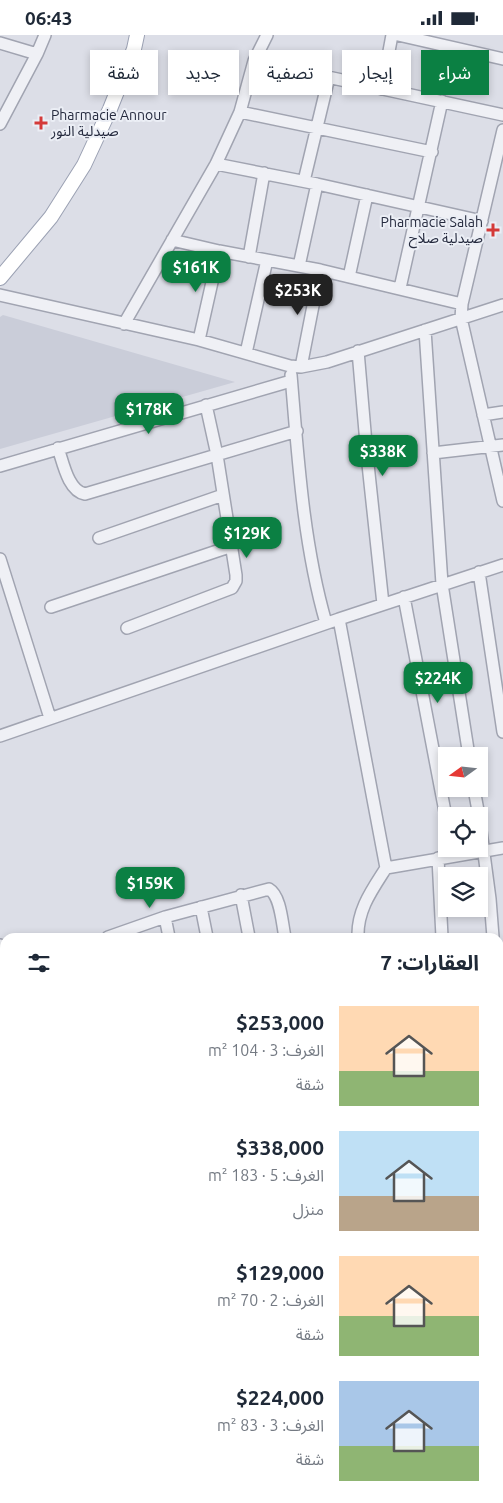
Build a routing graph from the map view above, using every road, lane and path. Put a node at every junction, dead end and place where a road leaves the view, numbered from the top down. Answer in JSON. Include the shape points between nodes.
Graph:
{"nodes":[{"id":1,"x":45,"y":35,"type":"edge"},
{"id":2,"x":137,"y":35,"type":"edge"},
{"id":3,"x":267,"y":35,"type":"edge"},
{"id":4,"x":392,"y":35,"type":"edge"},
{"id":5,"x":398,"y":35,"type":"edge"},
{"id":6,"x":0,"y":43,"type":"edge"},
{"id":7,"x":260,"y":50,"type":"edge"},
{"id":8,"x":389,"y":50,"type":"edge"},
{"id":9,"x":37,"y":54,"type":"junction"},
{"id":10,"x":503,"y":59,"type":"edge"},
{"id":11,"x":249,"y":79,"type":"edge"},
{"id":12,"x":325,"y":95,"type":"edge"},
{"id":13,"x":411,"y":95,"type":"edge"},
{"id":14,"x":442,"y":101,"type":"junction"},
{"id":15,"x":240,"y":112,"type":"junction"},
{"id":16,"x":503,"y":115,"type":"edge"},
{"id":17,"x":0,"y":124,"type":"edge"},
{"id":18,"x":317,"y":129,"type":"junction"},
{"id":19,"x":503,"y":129,"type":"edge"},
{"id":20,"x":501,"y":148,"type":"edge"},
{"id":21,"x":432,"y":152,"type":"junction"},
{"id":22,"x":216,"y":164,"type":"junction"},
{"id":23,"x":264,"y":173,"type":"junction"},
{"id":24,"x":304,"y":181,"type":"junction"},
{"id":25,"x":317,"y":184,"type":"junction"},
{"id":26,"x":367,"y":195,"type":"junction"},
{"id":27,"x":420,"y":207,"type":"junction"},
{"id":28,"x":482,"y":221,"type":"junction"},
{"id":29,"x":172,"y":240,"type":"junction"},
{"id":30,"x":219,"y":251,"type":"junction"},
{"id":31,"x":249,"y":257,"type":"junction"},
{"id":32,"x":267,"y":259,"type":"junction"},
{"id":33,"x":299,"y":267,"type":"junction"},
{"id":34,"x":320,"y":270,"type":"junction"},
{"id":35,"x":0,"y":277,"type":"edge"},
{"id":36,"x":349,"y":277,"type":"junction"},
{"id":37,"x":400,"y":288,"type":"junction"},
{"id":38,"x":0,"y":295,"type":"edge"},
{"id":39,"x":462,"y":304,"type":"junction"},
{"id":40,"x":503,"y":305,"type":"edge"},
{"id":41,"x":462,"y":318,"type":"junction"},
{"id":42,"x":124,"y":324,"type":"junction"},
{"id":43,"x":424,"y":330,"type":"junction"},
{"id":44,"x":200,"y":340,"type":"junction"},
{"id":45,"x":358,"y":351,"type":"junction"},
{"id":46,"x":246,"y":353,"type":"junction"},
{"id":47,"x":295,"y":366,"type":"junction"},
{"id":48,"x":291,"y":381,"type":"junction"},
{"id":49,"x":206,"y":405,"type":"junction"},
{"id":50,"x":503,"y":412,"type":"edge"},
{"id":51,"x":484,"y":415,"type":"junction"},
{"id":52,"x":297,"y":431,"type":"junction"},
{"id":53,"x":503,"y":445,"type":"edge"},
{"id":54,"x":490,"y":446,"type":"junction"},
{"id":55,"x":58,"y":448,"type":"junction"},
{"id":56,"x":433,"y":453,"type":"junction"},
{"id":57,"x":217,"y":455,"type":"junction"},
{"id":58,"x":0,"y":466,"type":"edge"},
{"id":59,"x":223,"y":495,"type":"junction"},
{"id":60,"x":503,"y":501,"type":"edge"},
{"id":61,"x":98,"y":538,"type":"dead end"},
{"id":62,"x":232,"y":546,"type":"junction"},
{"id":63,"x":0,"y":559,"type":"edge"},
{"id":64,"x":503,"y":565,"type":"edge"},
{"id":65,"x":479,"y":572,"type":"junction"},
{"id":66,"x":442,"y":584,"type":"junction"},
{"id":67,"x":404,"y":597,"type":"junction"},
{"id":68,"x":383,"y":604,"type":"junction"},
{"id":69,"x":51,"y":607,"type":"dead end"},
{"id":70,"x":338,"y":619,"type":"junction"},
{"id":71,"x":326,"y":623,"type":"junction"},
{"id":72,"x":127,"y":628,"type":"dead end"},
{"id":73,"x":50,"y":718,"type":"junction"},
{"id":74,"x":503,"y":733,"type":"edge"},
{"id":75,"x":0,"y":736,"type":"edge"},
{"id":76,"x":468,"y":747,"type":"edge"},
{"id":77,"x":444,"y":807,"type":"edge"},
{"id":78,"x":503,"y":848,"type":"edge"},
{"id":79,"x":488,"y":850,"type":"edge"},
{"id":80,"x":485,"y":857,"type":"edge"},
{"id":81,"x":438,"y":858,"type":"joint"},
{"id":82,"x":386,"y":868,"type":"junction"},
{"id":83,"x":241,"y":895,"type":"junction"},
{"id":84,"x":200,"y":907,"type":"junction"},
{"id":85,"x":165,"y":917,"type":"junction"},
{"id":86,"x":132,"y":933,"type":"edge"},
{"id":87,"x":168,"y":933,"type":"edge"},
{"id":88,"x":206,"y":933,"type":"edge"},
{"id":89,"x":248,"y":933,"type":"edge"},
{"id":90,"x":284,"y":933,"type":"edge"},
{"id":91,"x":358,"y":933,"type":"edge"},
{"id":92,"x":442,"y":933,"type":"edge"},
{"id":93,"x":493,"y":933,"type":"edge"}],
"edges":[{"from":1,"to":9,"type":"street"},
{"from":2,"to":35,"type":"main road","via":[[110,109],[84,165],[52,217]]},
{"from":3,"to":7,"type":"street"},
{"from":4,"to":8,"type":"street"},
{"from":5,"to":10,"type":"street"},
{"from":6,"to":9,"type":"street"},
{"from":9,"to":17,"type":"street"},
{"from":11,"to":15,"type":"street"},
{"from":12,"to":18,"type":"street"},
{"from":13,"to":14,"type":"street"},
{"from":14,"to":16,"type":"street"},
{"from":14,"to":21,"type":"street"},
{"from":15,"to":18,"type":"street"},
{"from":15,"to":22,"type":"street"},
{"from":18,"to":21,"type":"street"},
{"from":18,"to":24,"type":"street"},
{"from":19,"to":20,"type":"street"},
{"from":20,"to":28,"type":"street"},
{"from":21,"to":27,"type":"street"},
{"from":22,"to":23,"type":"street"},
{"from":22,"to":29,"type":"street"},
{"from":23,"to":24,"type":"street"},
{"from":23,"to":31,"type":"street"},
{"from":24,"to":25,"type":"street"},
{"from":25,"to":26,"type":"street"},
{"from":25,"to":33,"type":"street"},
{"from":26,"to":27,"type":"street"},
{"from":26,"to":36,"type":"street"},
{"from":27,"to":28,"type":"street"},
{"from":27,"to":37,"type":"street"},
{"from":28,"to":39,"type":"street"},
{"from":29,"to":30,"type":"street"},
{"from":29,"to":42,"type":"street"},
{"from":30,"to":31,"type":"street"},
{"from":30,"to":44,"type":"street"},
{"from":31,"to":32,"type":"street"},
{"from":32,"to":33,"type":"street"},
{"from":32,"to":46,"type":"street"},
{"from":33,"to":34,"type":"street"},
{"from":34,"to":36,"type":"street"},
{"from":34,"to":47,"type":"street"},
{"from":36,"to":37,"type":"street"},
{"from":37,"to":39,"type":"street"},
{"from":38,"to":42,"type":"street"},
{"from":39,"to":41,"type":"street"},
{"from":40,"to":41,"type":"street"},
{"from":41,"to":43,"type":"street"},
{"from":41,"to":51,"type":"street"},
{"from":42,"to":44,"type":"street"},
{"from":43,"to":45,"type":"street"},
{"from":43,"to":56,"type":"street"},
{"from":44,"to":46,"type":"street"},
{"from":45,"to":47,"type":"street","via":[[327,362]]},
{"from":45,"to":68,"type":"street"},
{"from":46,"to":47,"type":"street"},
{"from":47,"to":48,"type":"street"},
{"from":48,"to":49,"type":"street"},
{"from":48,"to":52,"type":"street"},
{"from":49,"to":55,"type":"street"},
{"from":49,"to":57,"type":"street"},
{"from":50,"to":51,"type":"street"},
{"from":51,"to":54,"type":"street"},
{"from":52,"to":57,"type":"street"},
{"from":52,"to":71,"type":"street","via":[[305,517]]},
{"from":53,"to":54,"type":"street"},
{"from":54,"to":56,"type":"street"},
{"from":54,"to":60,"type":"street"},
{"from":55,"to":57,"type":"street","via":[[72,484],[85,494]]},
{"from":55,"to":58,"type":"street"},
{"from":56,"to":66,"type":"street"},
{"from":57,"to":59,"type":"street"},
{"from":59,"to":61,"type":"street"},
{"from":59,"to":62,"type":"street"},
{"from":62,"to":69,"type":"street"},
{"from":62,"to":72,"type":"street","via":[[236,581],[232,588]]},
{"from":63,"to":73,"type":"street"},
{"from":64,"to":65,"type":"street"},
{"from":65,"to":66,"type":"street"},
{"from":65,"to":74,"type":"street"},
{"from":66,"to":67,"type":"street"},
{"from":66,"to":76,"type":"street"},
{"from":67,"to":68,"type":"street"},
{"from":67,"to":77,"type":"street"},
{"from":68,"to":70,"type":"street"},
{"from":70,"to":71,"type":"street"},
{"from":70,"to":82,"type":"street"},
{"from":71,"to":73,"type":"street"},
{"from":73,"to":75,"type":"street"},
{"from":78,"to":79,"type":"street"},
{"from":80,"to":93,"type":"street"},
{"from":81,"to":82,"type":"street"},
{"from":81,"to":92,"type":"street"},
{"from":82,"to":91,"type":"street","via":[[365,901]]},
{"from":83,"to":84,"type":"street"},
{"from":83,"to":89,"type":"street"},
{"from":83,"to":90,"type":"street","via":[[269,889],[274,891]]},
{"from":84,"to":85,"type":"street"},
{"from":84,"to":88,"type":"street"},
{"from":85,"to":86,"type":"street"},
{"from":85,"to":87,"type":"street"}]}
